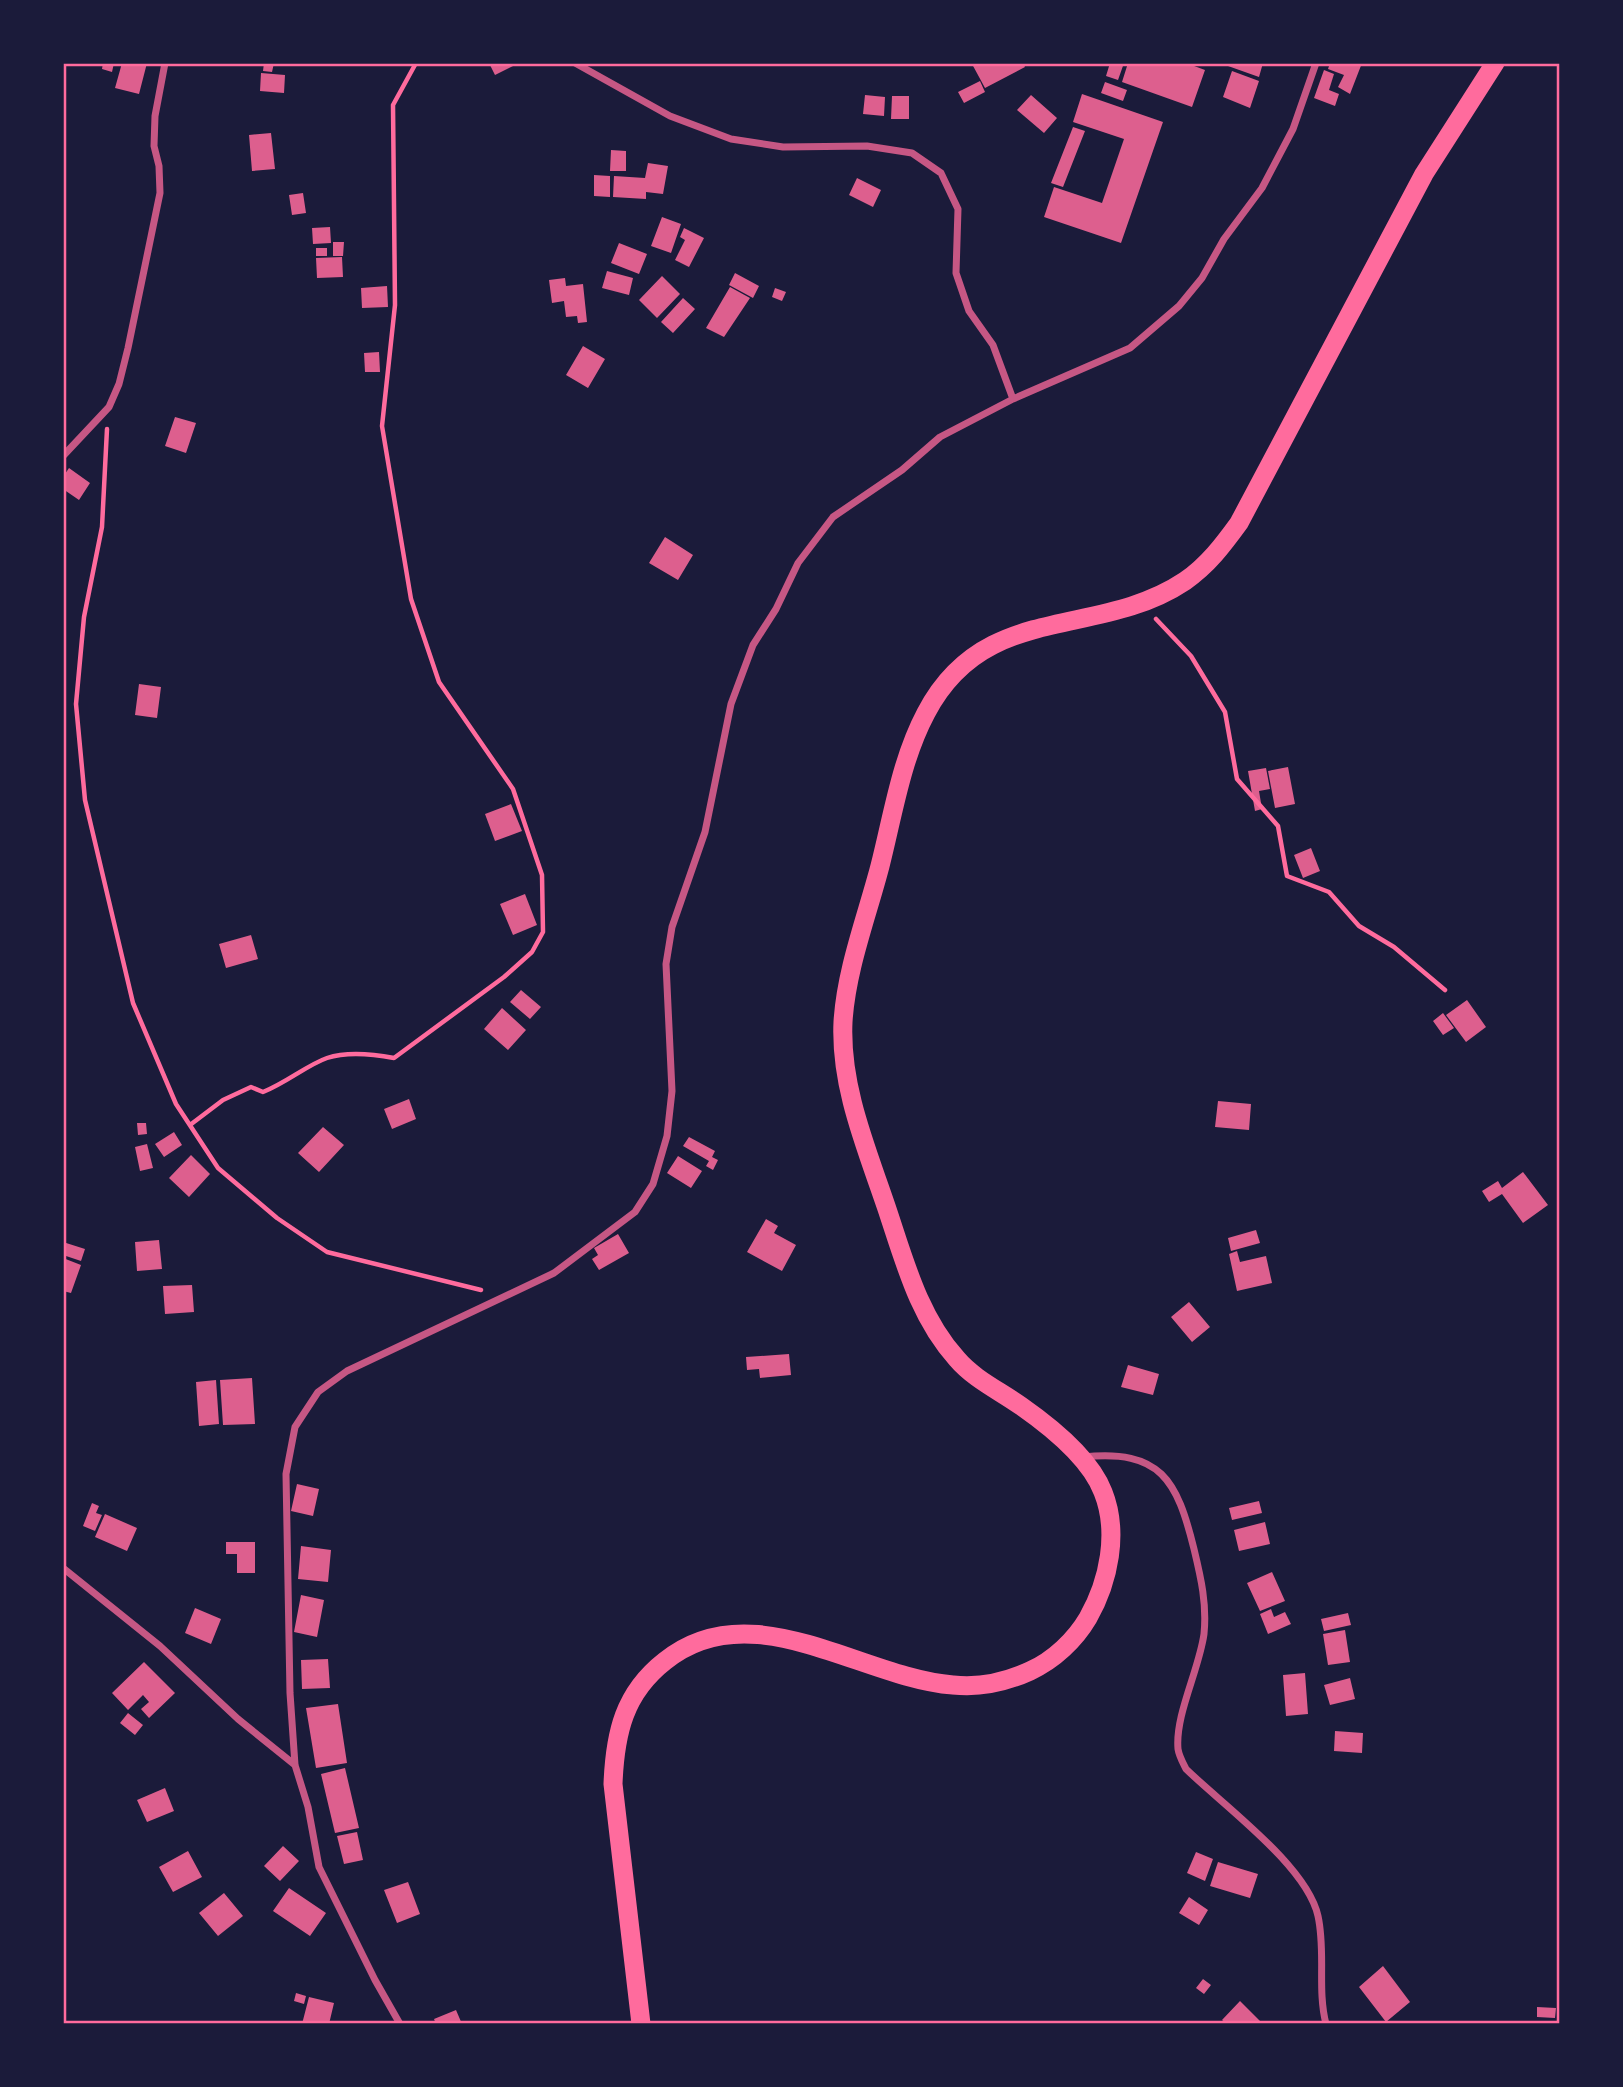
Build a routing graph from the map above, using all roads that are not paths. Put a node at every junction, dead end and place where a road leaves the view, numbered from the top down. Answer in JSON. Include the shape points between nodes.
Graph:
{"nodes":[{"id":1,"x":165,"y":63,"type":"edge"},
{"id":2,"x":575,"y":63,"type":"edge"},
{"id":3,"x":1316,"y":63,"type":"edge"},
{"id":4,"x":1495,"y":63,"type":"edge"},
{"id":5,"x":1013,"y":399,"type":"junction"},
{"id":6,"x":63,"y":456,"type":"edge"},
{"id":7,"x":1079,"y":1457,"type":"junction"},
{"id":8,"x":63,"y":1567,"type":"edge"},
{"id":9,"x":295,"y":1765,"type":"junction"},
{"id":10,"x":400,"y":2024,"type":"edge"},
{"id":11,"x":642,"y":2024,"type":"edge"},
{"id":12,"x":1326,"y":2024,"type":"edge"}],
"edges":[{"from":1,"to":6,"type":"street","via":[[155,116],[160,193],[119,384],[108,407]]},
{"from":2,"to":5,"type":"street","via":[[670,116],[731,139],[783,147],[867,146],[901,151],[912,153],[941,173],[958,209],[957,273],[969,311],[993,345]]},
{"from":3,"to":5,"type":"street","via":[[1293,130],[1262,188],[1178,306],[1129,348]]},
{"from":4,"to":7,"type":"highway","via":[[1424,174],[1239,523],[1216,556],[1182,583],[1099,613],[1032,628],[990,645],[965,663],[939,690],[923,717],[892,809],[843,1022],[853,1112],[918,1298],[935,1331],[959,1362],[1022,1407]]},
{"from":5,"to":9,"type":"street","via":[[940,437],[902,470],[833,517],[797,563],[776,610],[753,645],[731,704],[705,832],[673,928],[666,964],[671,1091],[667,1136],[653,1184],[635,1212],[554,1273],[347,1371],[318,1392],[295,1427],[285,1489]]},
{"from":7,"to":11,"type":"highway","via":[[1103,1491],[1110,1520],[1108,1569],[1089,1617],[1061,1651],[1039,1667],[1003,1682],[955,1686],[813,1646],[738,1633],[680,1650],[634,1691],[615,1747],[613,1784]]},
{"from":7,"to":12,"type":"street","via":[[1115,1454],[1136,1460],[1158,1470],[1183,1504],[1206,1606],[1199,1663],[1180,1724],[1178,1750],[1186,1769],[1304,1883],[1318,1917],[1321,2006]]},
{"from":8,"to":9,"type":"street"},
{"from":9,"to":10,"type":"street","via":[[324,1880]]}]}
